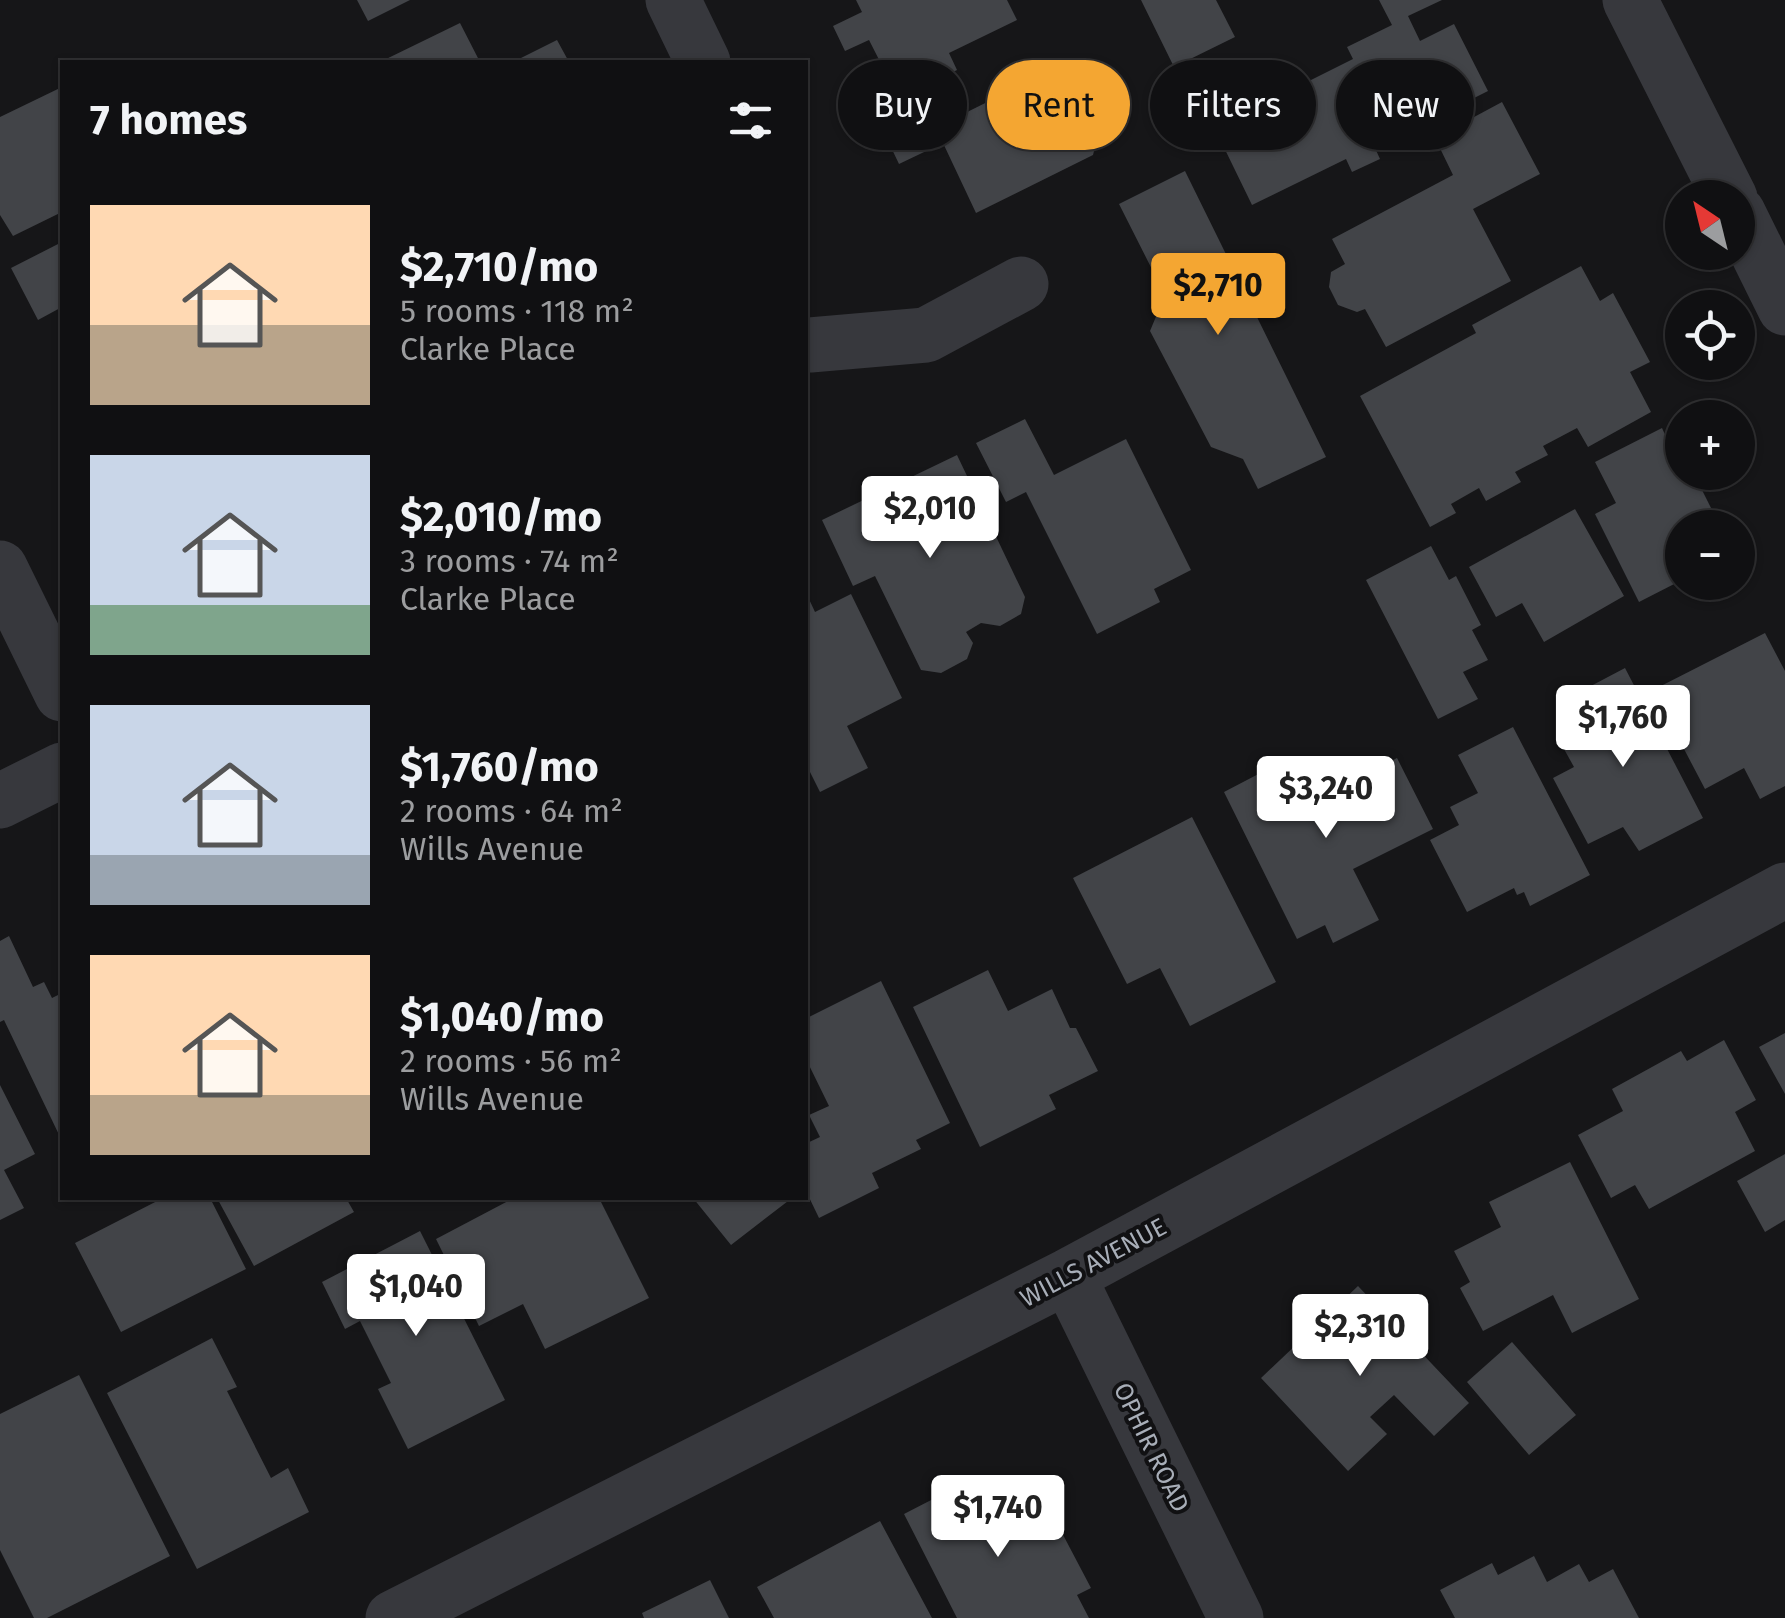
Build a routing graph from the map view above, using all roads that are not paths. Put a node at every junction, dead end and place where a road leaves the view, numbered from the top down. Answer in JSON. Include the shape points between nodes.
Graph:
{"nodes":[{"id":1,"x":673,"y":0,"type":"edge"},
{"id":2,"x":1630,"y":0,"type":"edge"},
{"id":3,"x":702,"y":60,"type":"edge"},
{"id":4,"x":1721,"y":180,"type":"edge"},
{"id":5,"x":1755,"y":239,"type":"edge"},
{"id":6,"x":1778,"y":276,"type":"edge"},
{"id":7,"x":1021,"y":284,"type":"dead end"},
{"id":8,"x":808,"y":334,"type":"edge"},
{"id":9,"x":0,"y":568,"type":"edge"},
{"id":10,"x":60,"y":690,"type":"edge"},
{"id":11,"x":60,"y":771,"type":"edge"},
{"id":12,"x":0,"y":802,"type":"edge"},
{"id":13,"x":1785,"y":890,"type":"edge"},
{"id":14,"x":1068,"y":1276,"type":"junction"},
{"id":15,"x":392,"y":1618,"type":"edge"},
{"id":16,"x":1236,"y":1618,"type":"edge"}],
"edges":[{"from":1,"to":3,"type":"street"},
{"from":2,"to":4,"type":"street"},
{"from":5,"to":6,"type":"street"},
{"from":7,"to":8,"type":"street","via":[[926,335]]},
{"from":9,"to":10,"type":"street"},
{"from":11,"to":12,"type":"street"},
{"from":13,"to":14,"type":"street","name":"WILLS AVENUE"},
{"from":14,"to":15,"type":"street","name":"WILLS AVENUE"},
{"from":14,"to":16,"type":"street","name":"OPHIR ROAD"}]}
